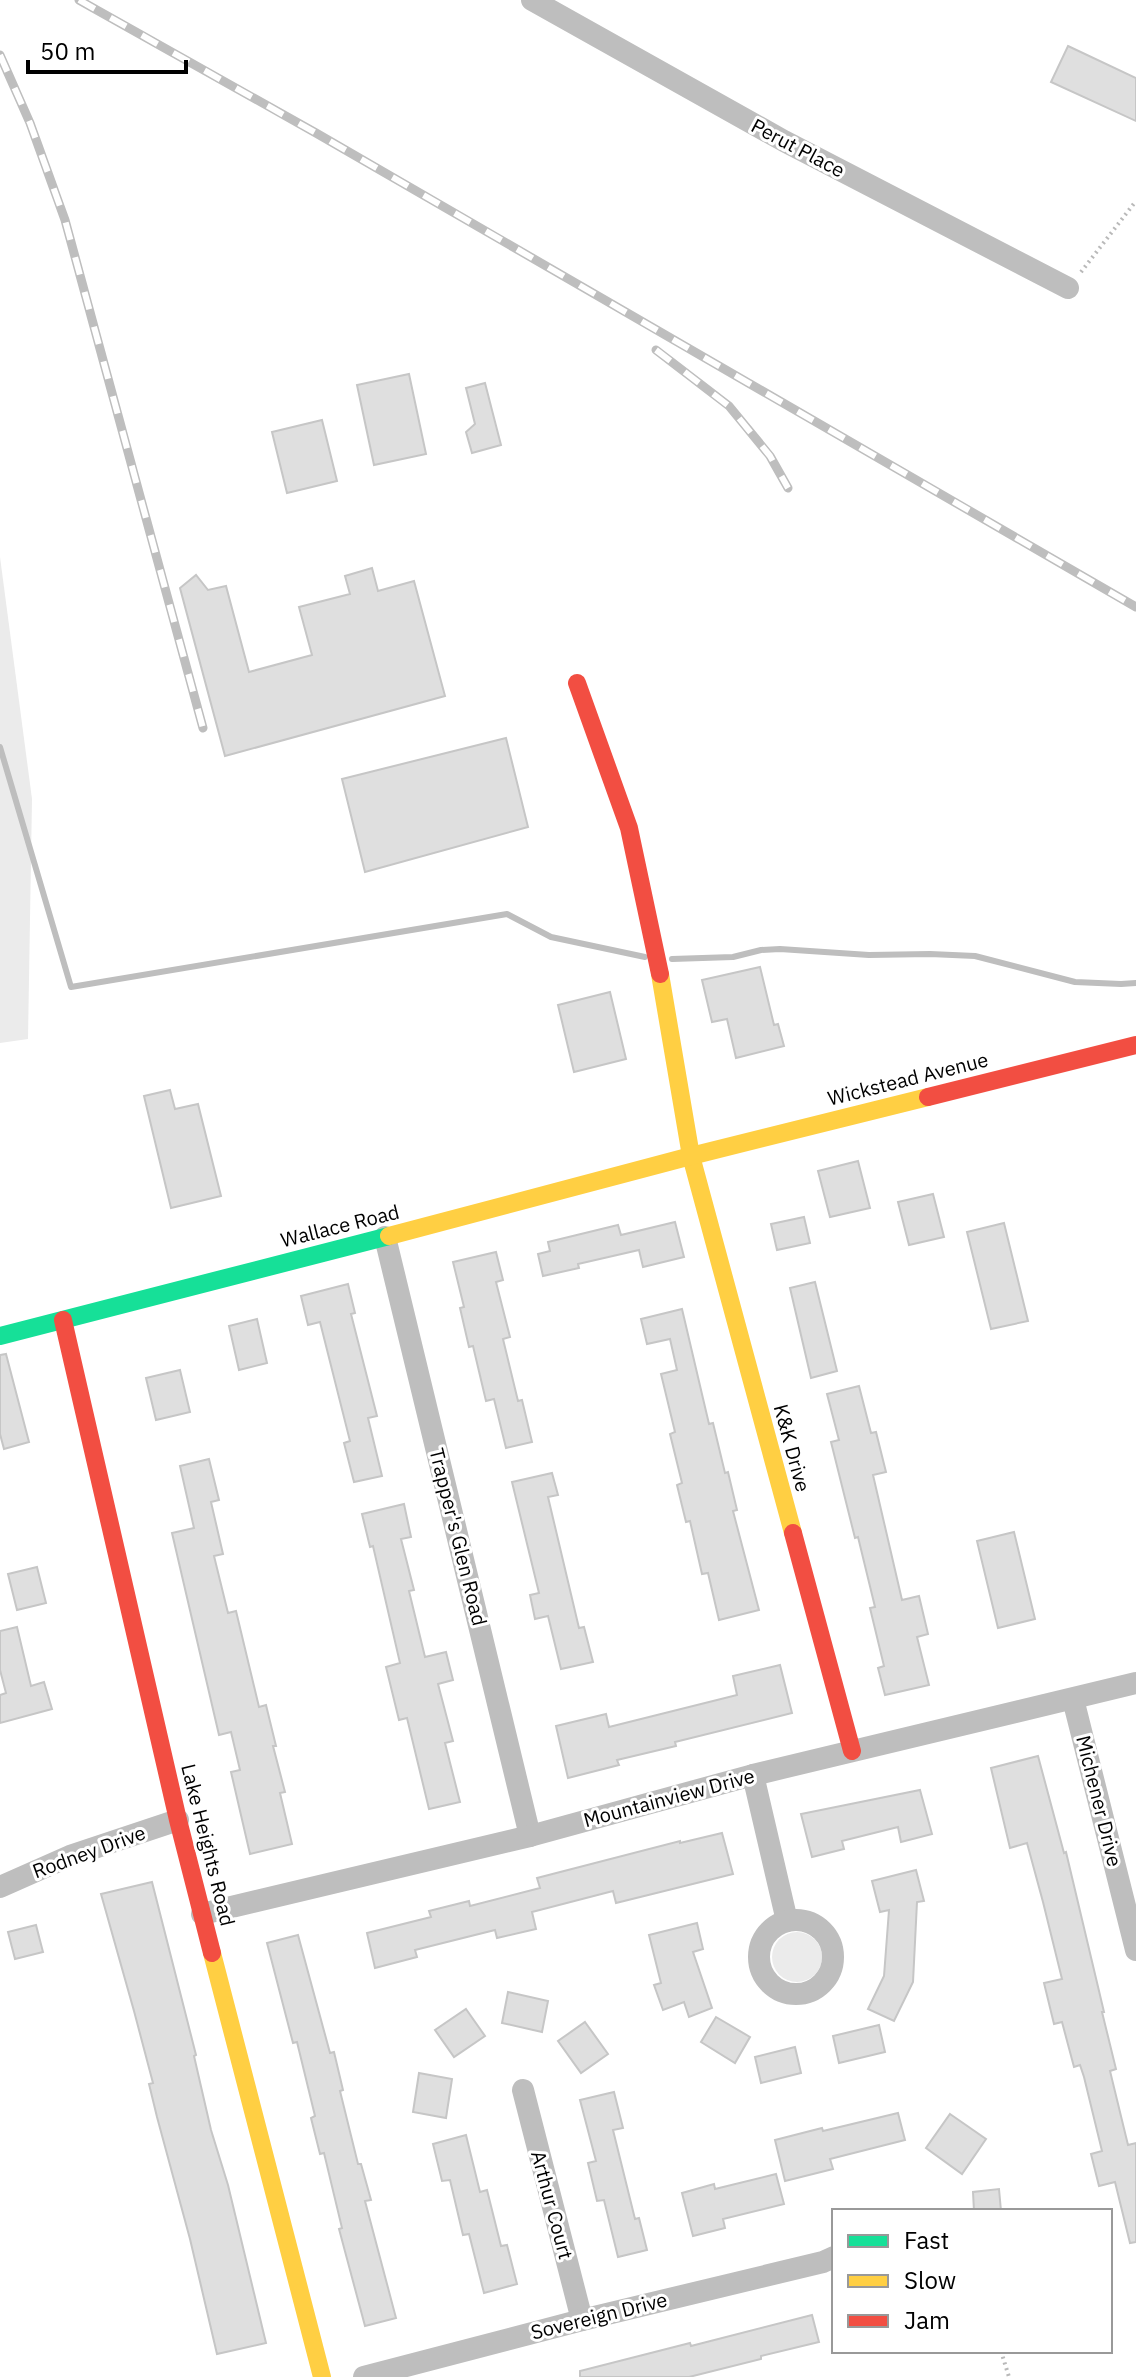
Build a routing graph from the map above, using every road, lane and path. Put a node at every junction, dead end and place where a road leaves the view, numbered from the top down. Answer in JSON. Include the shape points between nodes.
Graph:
{"nodes":[{"id":1,"x":532,"y":0,"type":"edge"},
{"id":2,"x":1136,"y":201,"type":"edge"},
{"id":3,"x":1068,"y":288,"type":"joint"},
{"id":4,"x":577,"y":683,"type":"dead end"},
{"id":5,"x":1136,"y":1045,"type":"edge"},
{"id":6,"x":691,"y":1156,"type":"junction"},
{"id":7,"x":385,"y":1237,"type":"junction"},
{"id":8,"x":63,"y":1320,"type":"junction"},
{"id":9,"x":0,"y":1336,"type":"edge"},
{"id":10,"x":1136,"y":1683,"type":"edge"},
{"id":11,"x":1073,"y":1699,"type":"junction"},
{"id":12,"x":852,"y":1751,"type":"junction"},
{"id":13,"x":753,"y":1775,"type":"junction"},
{"id":14,"x":178,"y":1820,"type":"junction"},
{"id":15,"x":530,"y":1836,"type":"junction"},
{"id":16,"x":0,"y":1887,"type":"edge"},
{"id":17,"x":202,"y":1914,"type":"junction"},
{"id":18,"x":787,"y":1921,"type":"dead end"},
{"id":19,"x":1136,"y":1950,"type":"edge"},
{"id":20,"x":523,"y":2090,"type":"dead end"},
{"id":21,"x":832,"y":2258,"type":"edge"},
{"id":22,"x":582,"y":2320,"type":"junction"},
{"id":23,"x":1002,"y":2353,"type":"edge"},
{"id":24,"x":322,"y":2377,"type":"edge"},
{"id":25,"x":364,"y":2377,"type":"edge"},
{"id":26,"x":1009,"y":2377,"type":"edge"}],
"edges":[{"from":1,"to":3,"type":"street","name":"Perut Place","via":[[784,141]]},
{"from":2,"to":3,"type":"path"},
{"from":4,"to":6,"type":"street","name":"K&K Drive","via":[[629,828]]},
{"from":5,"to":6,"type":"street","name":"Wickstead Avenue"},
{"from":6,"to":7,"type":"street","name":"Wallace Road"},
{"from":6,"to":12,"type":"street","name":"K&K Drive"},
{"from":7,"to":8,"type":"street","name":"Wallace Road"},
{"from":7,"to":15,"type":"street","name":"Trapper's Glen Road"},
{"from":8,"to":9,"type":"street","name":"Wallace Road"},
{"from":8,"to":14,"type":"street","name":"Lake Heights Road"},
{"from":10,"to":11,"type":"street","name":"Mountainview Drive"},
{"from":11,"to":12,"type":"street","name":"Mountainview Drive"},
{"from":11,"to":19,"type":"street","name":"Michener Drive"},
{"from":12,"to":13,"type":"street","name":"Mountainview Drive"},
{"from":13,"to":15,"type":"street","name":"Mountainview Drive"},
{"from":13,"to":18,"type":"street"},
{"from":14,"to":16,"type":"street","name":"Rodney Drive","via":[[70,1856]]},
{"from":14,"to":17,"type":"street","name":"Lake Heights Road"},
{"from":15,"to":17,"type":"street","name":"Mountainview Drive"},
{"from":17,"to":24,"type":"street","name":"Lake Heights Road"},
{"from":20,"to":22,"type":"street","name":"Arthur Court"},
{"from":21,"to":22,"type":"street","name":"Sovereign Drive"},
{"from":22,"to":25,"type":"street","name":"Sovereign Drive"},
{"from":23,"to":26,"type":"path"}]}
